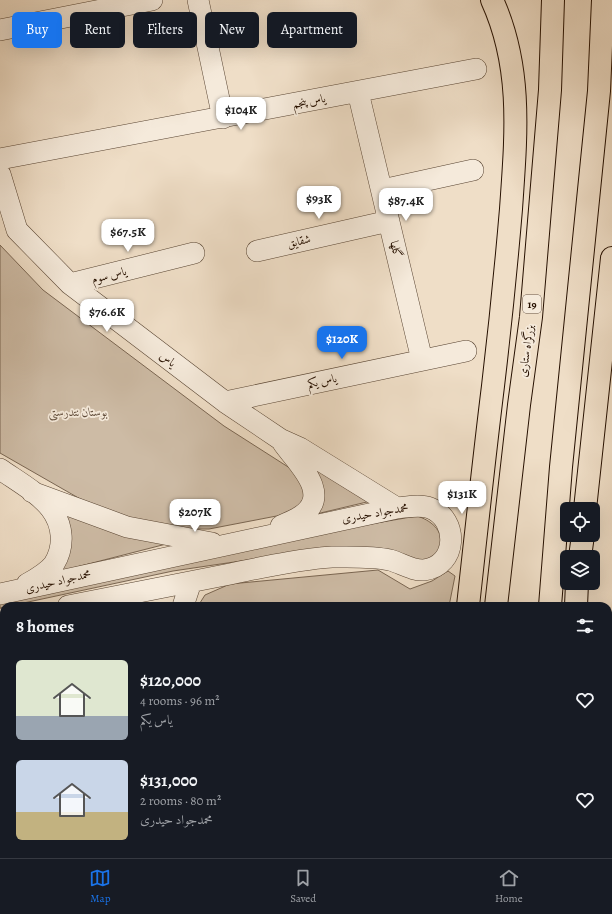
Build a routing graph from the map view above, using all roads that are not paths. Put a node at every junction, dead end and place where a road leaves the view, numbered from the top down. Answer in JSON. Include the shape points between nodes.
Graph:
{"nodes":[{"id":1,"x":152,"y":0,"type":"edge"},
{"id":2,"x":198,"y":0,"type":"edge"},
{"id":3,"x":492,"y":0,"type":"edge"},
{"id":4,"x":553,"y":0,"type":"edge"},
{"id":5,"x":603,"y":0,"type":"edge"},
{"id":6,"x":0,"y":30,"type":"edge"},
{"id":7,"x":476,"y":69,"type":"dead end"},
{"id":8,"x":358,"y":92,"type":"junction"},
{"id":9,"x":223,"y":118,"type":"junction"},
{"id":10,"x":0,"y":159,"type":"edge"},
{"id":11,"x":473,"y":170,"type":"dead end"},
{"id":12,"x":0,"y":174,"type":"edge"},
{"id":13,"x":382,"y":190,"type":"junction"},
{"id":14,"x":389,"y":221,"type":"junction"},
{"id":15,"x":257,"y":251,"type":"dead end"},
{"id":16,"x":194,"y":253,"type":"dead end"},
{"id":17,"x":612,"y":258,"type":"edge"},
{"id":18,"x":70,"y":284,"type":"junction"},
{"id":19,"x":466,"y":351,"type":"dead end"},
{"id":20,"x":422,"y":360,"type":"junction"},
{"id":21,"x":226,"y":402,"type":"junction"},
{"id":22,"x":280,"y":439,"type":"junction"},
{"id":23,"x":0,"y":469,"type":"edge"},
{"id":24,"x":32,"y":492,"type":"junction"},
{"id":25,"x":586,"y":502,"type":"edge"},
{"id":26,"x":397,"y":508,"type":"junction"},
{"id":27,"x":257,"y":537,"type":"junction"},
{"id":28,"x":220,"y":545,"type":"junction"},
{"id":29,"x":191,"y":582,"type":"junction"},
{"id":30,"x":577,"y":590,"type":"edge"},
{"id":31,"x":9,"y":592,"type":"edge"},
{"id":32,"x":130,"y":601,"type":"edge"},
{"id":33,"x":118,"y":602,"type":"edge"},
{"id":34,"x":184,"y":602,"type":"edge"},
{"id":35,"x":468,"y":602,"type":"edge"},
{"id":36,"x":496,"y":602,"type":"edge"},
{"id":37,"x":550,"y":602,"type":"edge"},
{"id":38,"x":576,"y":602,"type":"edge"}],
"edges":[{"from":1,"to":6,"type":"street"},
{"from":2,"to":9,"type":"street"},
{"from":3,"to":35,"type":"highway","via":[[501,21],[510,57],[516,124],[507,266]]},
{"from":4,"to":36,"type":"highway","name":"بزرگراه ستاری","number":"19","via":[[550,90],[531,317],[518,405]]},
{"from":5,"to":37,"type":"highway","via":[[599,91],[561,467]]},
{"from":7,"to":8,"type":"street","name":"یاس پنجم"},
{"from":8,"to":9,"type":"street","name":"یاس پنجم"},
{"from":8,"to":13,"type":"street","name":"گلها"},
{"from":9,"to":10,"type":"street","name":"یاس پنجم"},
{"from":11,"to":13,"type":"street"},
{"from":12,"to":18,"type":"street","name":"یاس","via":[[17,230]]},
{"from":13,"to":14,"type":"street","name":"گلها"},
{"from":14,"to":15,"type":"street","name":"شقایق"},
{"from":14,"to":20,"type":"street","name":"گلها"},
{"from":16,"to":18,"type":"street","name":"یاس سوم"},
{"from":17,"to":25,"type":"highway"},
{"from":18,"to":21,"type":"street","name":"یاس"},
{"from":19,"to":20,"type":"street","name":"یاس یکم"},
{"from":20,"to":21,"type":"street","name":"یاس یکم"},
{"from":21,"to":22,"type":"street","name":"یاس"},
{"from":22,"to":26,"type":"street","via":[[300,448]]},
{"from":22,"to":27,"type":"street","via":[[312,482],[315,491],[310,507],[301,516]]},
{"from":23,"to":24,"type":"street"},
{"from":24,"to":28,"type":"street","via":[[127,527]]},
{"from":24,"to":31,"type":"street","via":[[50,508],[60,525],[62,546],[54,564],[38,578]]},
{"from":26,"to":27,"type":"street","name":"محمدجواد حیدری"},
{"from":26,"to":29,"type":"street","name":"محمدجواد حیدری","via":[[430,508],[446,521],[452,541],[449,552],[434,567],[424,570],[390,560],[331,557]]},
{"from":27,"to":28,"type":"street","name":"محمدجواد حیدری"},
{"from":28,"to":31,"type":"street","name":"محمدجواد حیدری"},
{"from":29,"to":32,"type":"street","name":"محمدجواد حیدری"},
{"from":29,"to":34,"type":"street"},
{"from":30,"to":38,"type":"highway"},
{"from":32,"to":33,"type":"street","name":"محمدجواد حیدری"}]}
